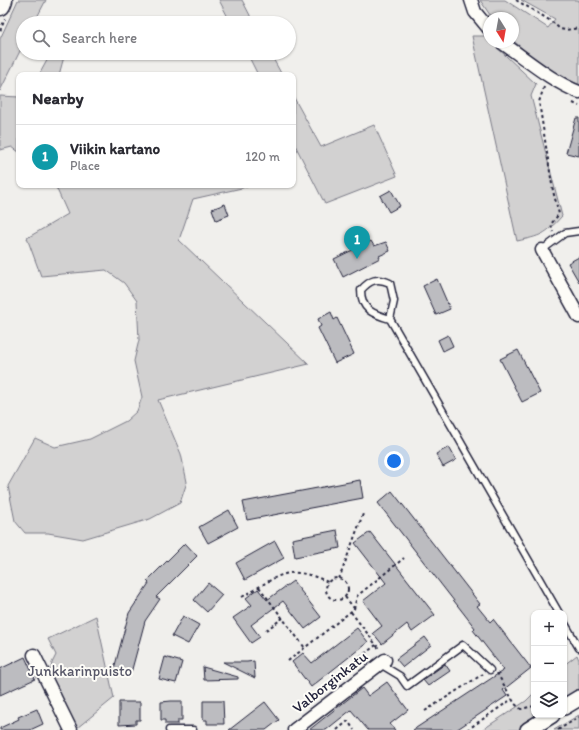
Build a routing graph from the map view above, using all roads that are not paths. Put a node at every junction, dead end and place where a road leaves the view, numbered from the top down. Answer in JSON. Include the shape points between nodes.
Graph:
{"nodes":[{"id":1,"x":2,"y":0,"type":"edge"},
{"id":2,"x":471,"y":0,"type":"edge"},
{"id":3,"x":0,"y":5,"type":"edge"},
{"id":4,"x":483,"y":21,"type":"edge"},
{"id":5,"x":510,"y":48,"type":"edge"},
{"id":6,"x":579,"y":92,"type":"edge"},
{"id":7,"x":579,"y":231,"type":"edge"},
{"id":8,"x":542,"y":250,"type":"joint"},
{"id":9,"x":579,"y":317,"type":"edge"},
{"id":10,"x":390,"y":319,"type":"junction"},
{"id":11,"x":557,"y":610,"type":"edge"},
{"id":12,"x":567,"y":627,"type":"edge"},
{"id":13,"x":579,"y":648,"type":"edge"},
{"id":14,"x":34,"y":655,"type":"dead end"},
{"id":15,"x":383,"y":662,"type":"joint"},
{"id":16,"x":490,"y":670,"type":"road end"},
{"id":17,"x":579,"y":698,"type":"edge"},
{"id":18,"x":567,"y":705,"type":"edge"},
{"id":19,"x":547,"y":718,"type":"edge"},
{"id":20,"x":71,"y":730,"type":"edge"},
{"id":21,"x":168,"y":730,"type":"edge"},
{"id":22,"x":193,"y":730,"type":"edge"},
{"id":23,"x":294,"y":730,"type":"edge"},
{"id":24,"x":528,"y":730,"type":"edge"}],
"edges":[{"from":1,"to":3,"type":"highway"},
{"from":2,"to":4,"type":"street","via":[[475,12]]},
{"from":5,"to":6,"type":"street"},
{"from":7,"to":8,"type":"lane","via":[[565,233]]},
{"from":8,"to":9,"type":"street"},
{"from":10,"to":10,"type":"lane","via":[[394,301],[390,283],[374,279],[361,290],[365,308]]},
{"from":10,"to":11,"type":"lane"},
{"from":12,"to":13,"type":"lane"},
{"from":14,"to":20,"type":"street"},
{"from":15,"to":16,"type":"lane","via":[[400,676],[407,686],[463,645]]},
{"from":15,"to":23,"type":"street","name":"Valborginkatu"},
{"from":17,"to":18,"type":"street"},
{"from":19,"to":24,"type":"street"},
{"from":21,"to":22,"type":"lane"}]}
